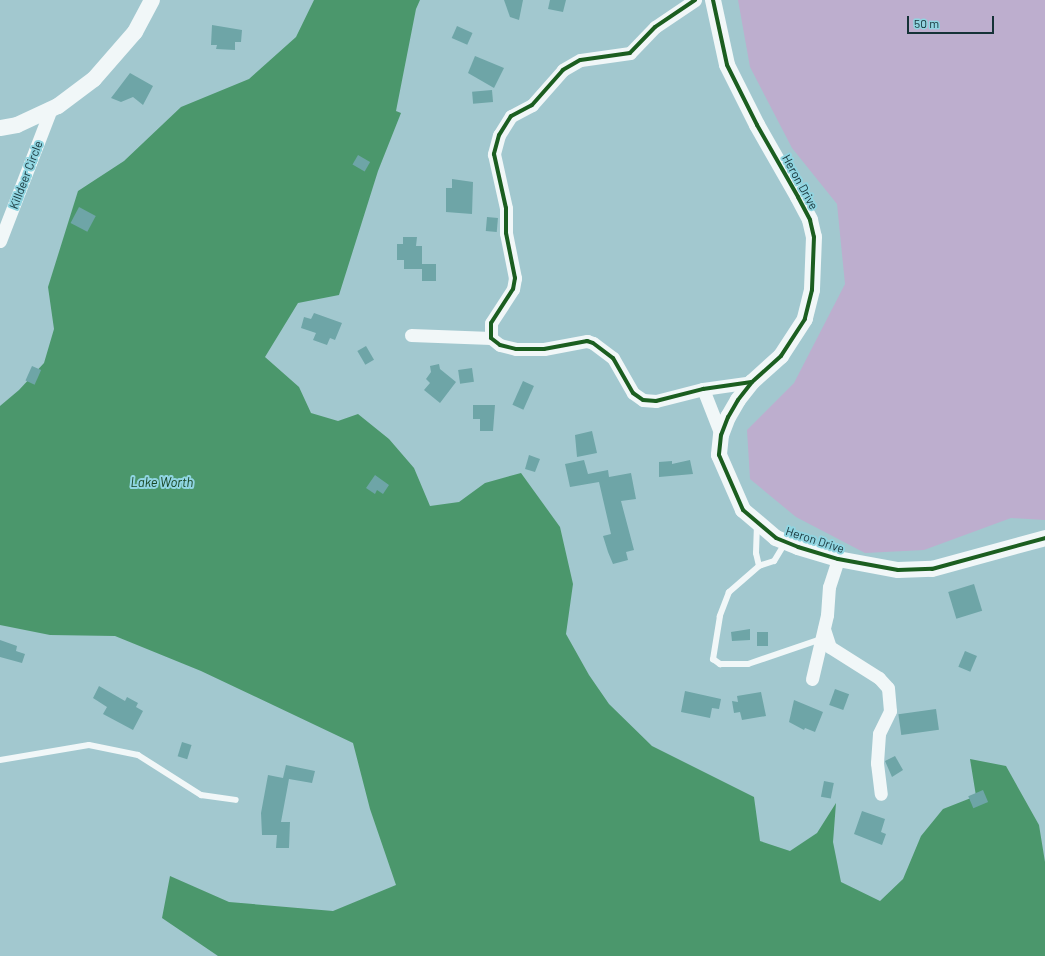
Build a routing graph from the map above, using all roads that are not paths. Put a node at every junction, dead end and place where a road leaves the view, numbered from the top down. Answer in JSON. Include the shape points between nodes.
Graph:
{"nodes":[{"id":1,"x":152,"y":0,"type":"edge"},
{"id":2,"x":695,"y":0,"type":"edge"},
{"id":3,"x":713,"y":0,"type":"edge"},
{"id":4,"x":51,"y":109,"type":"junction"},
{"id":5,"x":0,"y":128,"type":"edge"},
{"id":6,"x":0,"y":241,"type":"edge"},
{"id":7,"x":411,"y":335,"type":"dead end"},
{"id":8,"x":491,"y":338,"type":"junction"},
{"id":9,"x":752,"y":382,"type":"junction"},
{"id":10,"x":703,"y":389,"type":"junction"},
{"id":11,"x":721,"y":435,"type":"junction"},
{"id":12,"x":757,"y":524,"type":"junction"},
{"id":13,"x":1045,"y":538,"type":"edge"},
{"id":14,"x":786,"y":542,"type":"junction"},
{"id":15,"x":838,"y":559,"type":"junction"},
{"id":16,"x":759,"y":566,"type":"junction"},
{"id":17,"x":822,"y":634,"type":"junction"},
{"id":18,"x":812,"y":679,"type":"dead end"},
{"id":19,"x":0,"y":760,"type":"edge"},
{"id":20,"x":881,"y":794,"type":"dead end"},
{"id":21,"x":236,"y":800,"type":"dead end"}],
"edges":[{"from":1,"to":4,"type":"street","via":[[135,32],[113,60],[94,79]]},
{"from":2,"to":8,"type":"street","via":[[655,27],[630,53],[580,60],[564,70],[532,106],[511,116],[498,135],[494,154],[506,208],[506,233],[515,278],[513,289],[491,323]]},
{"from":3,"to":9,"type":"street","name":"Heron Drive","via":[[727,64],[757,125],[810,220],[814,237],[812,290],[805,319],[781,356]]},
{"from":4,"to":5,"type":"street","via":[[17,125]]},
{"from":4,"to":6,"type":"street","name":"Killdeer Circle"},
{"from":7,"to":8,"type":"street"},
{"from":8,"to":10,"type":"street","via":[[516,349],[544,349],[588,341],[593,343],[613,358],[633,393],[644,400],[656,401]]},
{"from":9,"to":10,"type":"street"},
{"from":9,"to":11,"type":"street","name":"Heron Drive","via":[[728,417]]},
{"from":10,"to":11,"type":"street"},
{"from":11,"to":12,"type":"street","name":"Heron Drive","via":[[720,455],[732,489],[743,510]]},
{"from":12,"to":14,"type":"street","name":"Heron Drive"},
{"from":12,"to":16,"type":"lane","via":[[756,553]]},
{"from":13,"to":15,"type":"street","name":"Heron Drive","via":[[915,571]]},
{"from":14,"to":15,"type":"street","name":"Heron Drive"},
{"from":14,"to":16,"type":"lane","via":[[774,561]]},
{"from":15,"to":17,"type":"street"},
{"from":16,"to":17,"type":"lane","via":[[729,592],[720,616],[713,659],[720,664],[748,664]]},
{"from":17,"to":18,"type":"street"},
{"from":17,"to":20,"type":"street","via":[[830,647],[879,678],[888,688],[890,711],[879,734],[877,763]]},
{"from":19,"to":21,"type":"lane","via":[[89,745],[138,755],[201,795]]}]}
